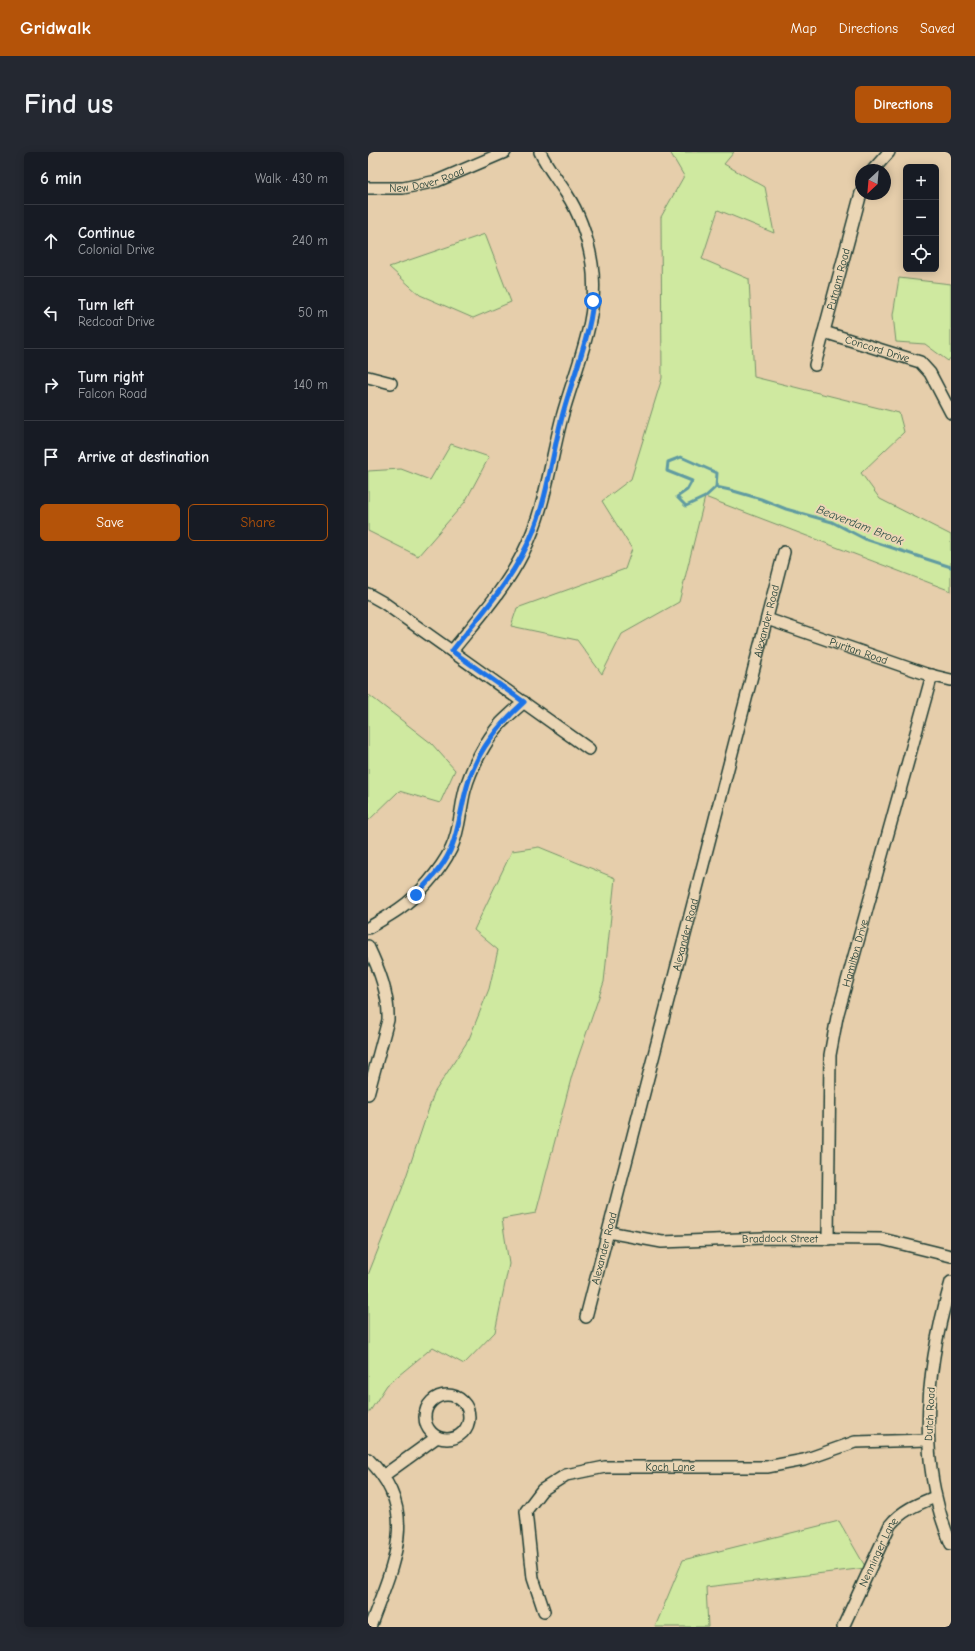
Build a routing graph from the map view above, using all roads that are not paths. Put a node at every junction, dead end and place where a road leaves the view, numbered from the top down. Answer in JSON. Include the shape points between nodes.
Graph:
{"nodes":[{"id":1,"x":505,"y":152,"type":"edge"},
{"id":2,"x":540,"y":152,"type":"edge"},
{"id":3,"x":889,"y":152,"type":"edge"},
{"id":4,"x":878,"y":164,"type":"edge"},
{"id":5,"x":368,"y":188,"type":"edge"},
{"id":6,"x":859,"y":200,"type":"edge"},
{"id":7,"x":824,"y":332,"type":"junction"},
{"id":8,"x":815,"y":365,"type":"dead end"},
{"id":9,"x":368,"y":378,"type":"edge"},
{"id":10,"x":391,"y":383,"type":"dead end"},
{"id":11,"x":951,"y":413,"type":"edge"},
{"id":12,"x":784,"y":552,"type":"dead end"},
{"id":13,"x":368,"y":594,"type":"edge"},
{"id":14,"x":767,"y":619,"type":"junction"},
{"id":15,"x":452,"y":651,"type":"junction"},
{"id":16,"x":932,"y":675,"type":"junction"},
{"id":17,"x":951,"y":680,"type":"edge"},
{"id":18,"x":524,"y":702,"type":"junction"},
{"id":19,"x":589,"y":748,"type":"dead end"},
{"id":20,"x":368,"y":928,"type":"edge"},
{"id":21,"x":368,"y":946,"type":"edge"},
{"id":22,"x":370,"y":1083,"type":"edge"},
{"id":23,"x":368,"y":1094,"type":"edge"},
{"id":24,"x":608,"y":1232,"type":"junction"},
{"id":25,"x":828,"y":1239,"type":"junction"},
{"id":26,"x":951,"y":1256,"type":"edge"},
{"id":27,"x":951,"y":1282,"type":"edge"},
{"id":28,"x":586,"y":1317,"type":"dead end"},
{"id":29,"x":437,"y":1437,"type":"junction"},
{"id":30,"x":928,"y":1440,"type":"junction"},
{"id":31,"x":368,"y":1459,"type":"edge"},
{"id":32,"x":383,"y":1476,"type":"junction"},
{"id":33,"x":935,"y":1497,"type":"junction"},
{"id":34,"x":951,"y":1544,"type":"edge"},
{"id":35,"x":544,"y":1611,"type":"dead end"},
{"id":36,"x":370,"y":1627,"type":"edge"},
{"id":37,"x":843,"y":1627,"type":"edge"}],
"edges":[{"from":1,"to":5,"type":"street","name":"New Dover Road","via":[[431,183],[403,188]]},
{"from":2,"to":15,"type":"street","via":[[567,194],[583,227],[593,276],[591,319],[562,417],[542,507],[534,531],[510,576]]},
{"from":3,"to":4,"type":"street"},
{"from":6,"to":7,"type":"street","name":"Putnam Road"},
{"from":7,"to":8,"type":"street","name":"Putnam Road"},
{"from":7,"to":11,"type":"street","name":"Concord Drive","via":[[920,362],[930,373]]},
{"from":9,"to":10,"type":"street"},
{"from":12,"to":14,"type":"street","name":"Alexander Road"},
{"from":13,"to":15,"type":"street"},
{"from":14,"to":16,"type":"street","name":"Puritan Road"},
{"from":14,"to":24,"type":"street","name":"Alexander Road"},
{"from":15,"to":18,"type":"street"},
{"from":16,"to":17,"type":"street","name":"Puritan Road"},
{"from":16,"to":25,"type":"street","name":"Hamilton Drive","via":[[837,1017],[830,1055],[828,1090]]},
{"from":18,"to":19,"type":"street"},
{"from":18,"to":20,"type":"street","via":[[500,724],[474,767],[452,848],[441,867],[400,909]]},
{"from":21,"to":22,"type":"street","via":[[382,982],[388,1007],[388,1020]]},
{"from":22,"to":23,"type":"street"},
{"from":24,"to":25,"type":"street","name":"Braddock Street","via":[[662,1242],[764,1238]]},
{"from":24,"to":28,"type":"street","name":"Alexander Road"},
{"from":25,"to":26,"type":"street","name":"Braddock Street","via":[[882,1240]]},
{"from":27,"to":30,"type":"street","name":"Dutch Road","via":[[935,1353]]},
{"from":29,"to":29,"type":"street","via":[[457,1437],[467,1427],[467,1407],[457,1397],[450,1395],[436,1398],[427,1408],[425,1416],[428,1430]]},
{"from":29,"to":32,"type":"street"},
{"from":30,"to":33,"type":"street","name":"Dutch Road"},
{"from":30,"to":35,"type":"street","name":"Koch Lane","via":[[855,1442],[804,1460],[767,1467],[605,1467],[566,1475],[542,1490],[526,1511],[533,1578]]},
{"from":31,"to":32,"type":"street"},
{"from":32,"to":36,"type":"street","via":[[397,1508],[399,1537],[395,1557]]},
{"from":33,"to":34,"type":"street","name":"Dutch Road"},
{"from":33,"to":37,"type":"street","name":"Nenninger Lane","via":[[897,1516],[890,1525]]}]}
